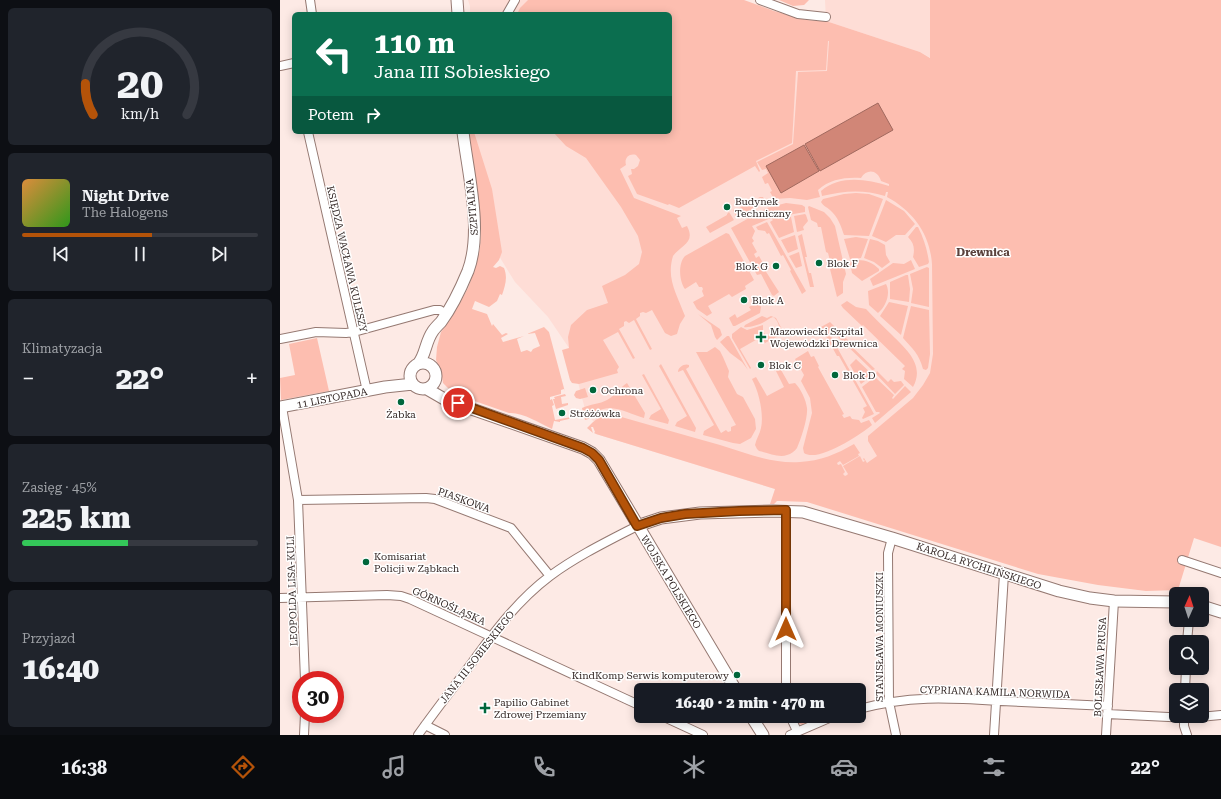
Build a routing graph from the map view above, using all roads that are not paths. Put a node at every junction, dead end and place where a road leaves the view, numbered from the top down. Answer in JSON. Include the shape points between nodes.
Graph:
{"nodes":[{"id":1,"x":310,"y":0,"type":"edge"},
{"id":2,"x":458,"y":0,"type":"edge"},
{"id":3,"x":515,"y":0,"type":"edge"},
{"id":4,"x":760,"y":0,"type":"edge"},
{"id":5,"x":312,"y":12,"type":"edge"},
{"id":6,"x":458,"y":12,"type":"edge"},
{"id":7,"x":508,"y":12,"type":"edge"},
{"id":8,"x":826,"y":17,"type":"dead end"},
{"id":9,"x":292,"y":65,"type":"edge"},
{"id":10,"x":280,"y":66,"type":"edge"},
{"id":11,"x":308,"y":134,"type":"edge"},
{"id":12,"x":463,"y":134,"type":"edge"},
{"id":13,"x":443,"y":318,"type":"junction"},
{"id":14,"x":354,"y":332,"type":"junction"},
{"id":15,"x":280,"y":339,"type":"edge"},
{"id":16,"x":418,"y":364,"type":"junction"},
{"id":17,"x":431,"y":367,"type":"junction"},
{"id":18,"x":411,"y":380,"type":"junction"},
{"id":19,"x":431,"y":385,"type":"junction"},
{"id":20,"x":367,"y":391,"type":"junction"},
{"id":21,"x":281,"y":407,"type":"edge"},
{"id":22,"x":298,"y":500,"type":"junction"},
{"id":23,"x":786,"y":510,"type":"junction"},
{"id":24,"x":637,"y":526,"type":"junction"},
{"id":25,"x":892,"y":538,"type":"junction"},
{"id":26,"x":1182,"y":560,"type":"dead end"},
{"id":27,"x":1221,"y":573,"type":"edge"},
{"id":28,"x":1004,"y":574,"type":"junction"},
{"id":29,"x":550,"y":576,"type":"junction"},
{"id":30,"x":280,"y":598,"type":"edge"},
{"id":31,"x":302,"y":598,"type":"junction"},
{"id":32,"x":1114,"y":601,"type":"junction"},
{"id":33,"x":1169,"y":602,"type":"edge"},
{"id":34,"x":1209,"y":608,"type":"edge"},
{"id":35,"x":1221,"y":612,"type":"edge"},
{"id":36,"x":491,"y":636,"type":"junction"},
{"id":37,"x":305,"y":671,"type":"edge"},
{"id":38,"x":732,"y":683,"type":"edge"},
{"id":39,"x":786,"y":683,"type":"edge"},
{"id":40,"x":996,"y":701,"type":"junction"},
{"id":41,"x":889,"y":702,"type":"junction"},
{"id":42,"x":634,"y":703,"type":"edge"},
{"id":43,"x":866,"y":707,"type":"edge"},
{"id":44,"x":1108,"y":710,"type":"junction"},
{"id":45,"x":1221,"y":715,"type":"edge"},
{"id":46,"x":1169,"y":716,"type":"edge"},
{"id":47,"x":1209,"y":716,"type":"edge"},
{"id":48,"x":305,"y":723,"type":"edge"},
{"id":49,"x":677,"y":723,"type":"edge"},
{"id":50,"x":755,"y":723,"type":"edge"},
{"id":51,"x":791,"y":723,"type":"edge"},
{"id":52,"x":817,"y":723,"type":"edge"},
{"id":53,"x":1184,"y":723,"type":"edge"},
{"id":54,"x":425,"y":725,"type":"junction"},
{"id":55,"x":793,"y":733,"type":"edge"},
{"id":56,"x":304,"y":735,"type":"edge"},
{"id":57,"x":418,"y":735,"type":"edge"},
{"id":58,"x":445,"y":735,"type":"edge"},
{"id":59,"x":703,"y":735,"type":"edge"},
{"id":60,"x":763,"y":735,"type":"edge"},
{"id":61,"x":896,"y":735,"type":"edge"},
{"id":62,"x":994,"y":735,"type":"edge"},
{"id":63,"x":1106,"y":735,"type":"edge"},
{"id":64,"x":1187,"y":735,"type":"edge"}],
"edges":[{"from":1,"to":5,"type":"street"},
{"from":2,"to":6,"type":"street"},
{"from":3,"to":7,"type":"street"},
{"from":4,"to":8,"type":"street","via":[[798,14]]},
{"from":9,"to":10,"type":"street"},
{"from":11,"to":14,"type":"street","name":"KSIĘDZA WACŁAWA KULESZY"},
{"from":12,"to":13,"type":"street","name":"SZPITALNA","via":[[474,216],[474,242],[463,283]]},
{"from":13,"to":14,"type":"street","via":[[440,310],[434,310]]},
{"from":13,"to":16,"type":"street","via":[[429,338],[423,359]]},
{"from":13,"to":17,"type":"street","via":[[435,334],[430,356]]},
{"from":14,"to":15,"type":"street","via":[[316,332]]},
{"from":14,"to":20,"type":"street","name":"KSIĘDZA WACŁAWA KULESZY"},
{"from":16,"to":17,"type":"street"},
{"from":16,"to":18,"type":"street","via":[[412,370]]},
{"from":17,"to":19,"type":"street","via":[[435,373]]},
{"from":18,"to":19,"type":"street","via":[[419,389]]},
{"from":18,"to":20,"type":"street","name":"11 LISTOPADA"},
{"from":19,"to":24,"type":"street","name":"WOJSKA POLSKIEGO","via":[[446,400],[592,453],[599,460]]},
{"from":20,"to":21,"type":"street","name":"11 LISTOPADA"},
{"from":21,"to":22,"type":"street","name":"LEOPOLDA LISA-KULI"},
{"from":22,"to":29,"type":"street","name":"PIASKOWA","via":[[435,499],[511,528]]},
{"from":22,"to":31,"type":"street","name":"LEOPOLDA LISA-KULI"},
{"from":23,"to":24,"type":"street","name":"JANA III SOBIESKIEGO","via":[[685,514]]},
{"from":23,"to":25,"type":"street","name":"KAROLA RYCHLIŃSKIEGO","via":[[812,514]]},
{"from":23,"to":39,"type":"street"},
{"from":24,"to":29,"type":"street","name":"JANA III SOBIESKIEGO","via":[[606,541]]},
{"from":24,"to":38,"type":"street","name":"WOJSKA POLSKIEGO"},
{"from":25,"to":28,"type":"street","name":"KAROLA RYCHLIŃSKIEGO"},
{"from":25,"to":41,"type":"street","name":"STANISŁAWA MONIUSZKI","via":[[888,553]]},
{"from":26,"to":27,"type":"street"},
{"from":28,"to":32,"type":"street","name":"KAROLA RYCHLIŃSKIEGO","via":[[1059,591]]},
{"from":28,"to":40,"type":"street"},
{"from":29,"to":36,"type":"street","name":"JANA III SOBIESKIEGO","via":[[512,611]]},
{"from":30,"to":31,"type":"street","name":"GÓRNOŚLĄSKA"},
{"from":31,"to":36,"type":"street","name":"GÓRNOŚLĄSKA","via":[[401,596]]},
{"from":31,"to":37,"type":"street","name":"LEOPOLDA LISA-KULI"},
{"from":32,"to":33,"type":"street","name":"KAROLA RYCHLIŃSKIEGO"},
{"from":32,"to":44,"type":"street","name":"BOLESŁAWA PRUSA"},
{"from":34,"to":35,"type":"street"},
{"from":36,"to":42,"type":"street","name":"GÓRNOŚLĄSKA"},
{"from":36,"to":54,"type":"street","name":"JANA III SOBIESKIEGO"},
{"from":40,"to":41,"type":"street","name":"CYPRIANA KAMILA NORWIDA","via":[[925,698]]},
{"from":40,"to":44,"type":"street","name":"CYPRIANA KAMILA NORWIDA"},
{"from":40,"to":62,"type":"street"},
{"from":41,"to":43,"type":"street","name":"CYPRIANA KAMILA NORWIDA"},
{"from":41,"to":61,"type":"street","name":"STANISŁAWA MONIUSZKI"},
{"from":44,"to":46,"type":"street","name":"CYPRIANA KAMILA NORWIDA"},
{"from":44,"to":63,"type":"street","name":"BOLESŁAWA PRUSA"},
{"from":45,"to":47,"type":"street","name":"CYPRIANA KAMILA NORWIDA"},
{"from":48,"to":56,"type":"street"},
{"from":49,"to":59,"type":"street"},
{"from":50,"to":60,"type":"street"},
{"from":51,"to":55,"type":"street"},
{"from":52,"to":55,"type":"street"},
{"from":53,"to":64,"type":"street"},
{"from":54,"to":57,"type":"street","name":"JANA III SOBIESKIEGO"},
{"from":54,"to":58,"type":"street"}]}
